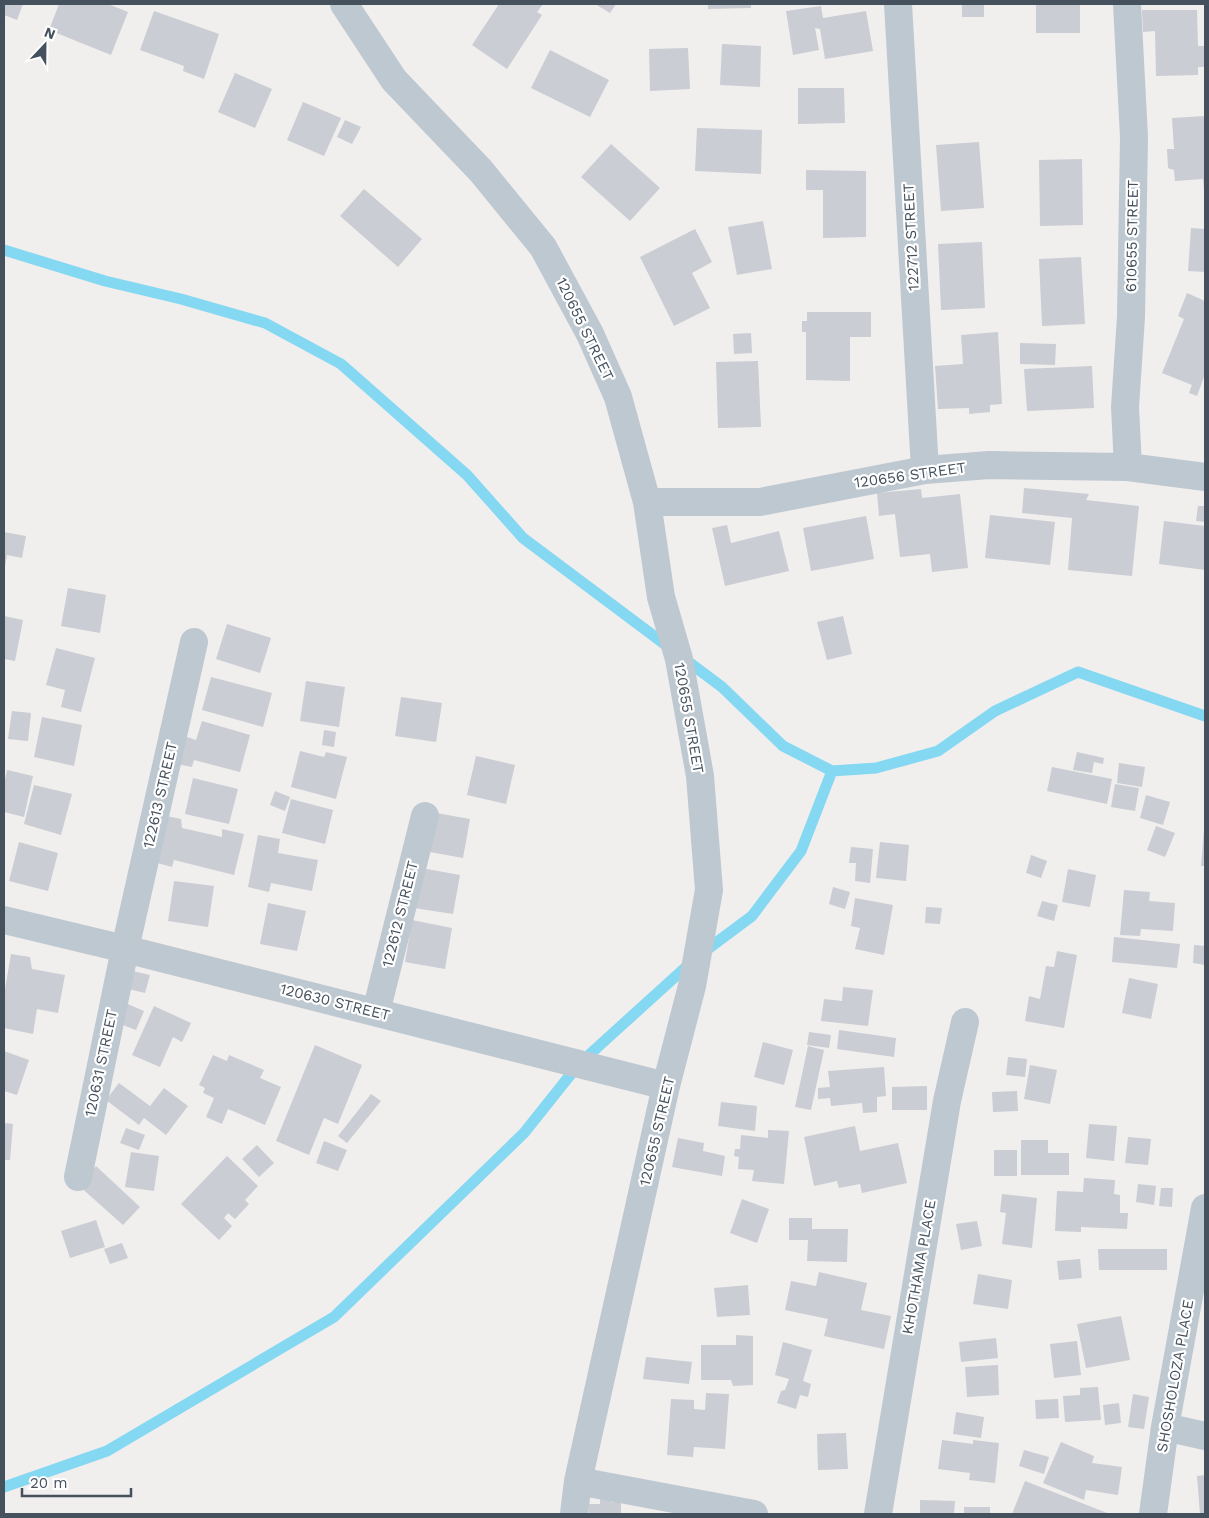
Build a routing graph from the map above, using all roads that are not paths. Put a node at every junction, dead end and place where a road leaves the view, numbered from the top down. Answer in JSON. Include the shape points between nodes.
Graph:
{"nodes":[{"id":1,"x":344,"y":4,"type":"edge"},
{"id":2,"x":898,"y":4,"type":"edge"},
{"id":3,"x":1127,"y":4,"type":"edge"},
{"id":4,"x":1128,"y":467,"type":"junction"},
{"id":5,"x":925,"y":470,"type":"junction"},
{"id":6,"x":1205,"y":477,"type":"edge"},
{"id":7,"x":647,"y":502,"type":"junction"},
{"id":8,"x":194,"y":642,"type":"dead end"},
{"id":9,"x":425,"y":816,"type":"dead end"},
{"id":10,"x":4,"y":920,"type":"edge"},
{"id":11,"x":125,"y":948,"type":"junction"},
{"id":12,"x":376,"y":1012,"type":"junction"},
{"id":13,"x":965,"y":1022,"type":"dead end"},
{"id":14,"x":666,"y":1086,"type":"junction"},
{"id":15,"x":78,"y":1177,"type":"dead end"},
{"id":16,"x":1205,"y":1208,"type":"edge"},
{"id":17,"x":1166,"y":1427,"type":"junction"},
{"id":18,"x":1205,"y":1436,"type":"edge"},
{"id":19,"x":578,"y":1480,"type":"junction"},
{"id":20,"x":574,"y":1514,"type":"edge"},
{"id":21,"x":754,"y":1514,"type":"edge"},
{"id":22,"x":878,"y":1514,"type":"edge"},
{"id":23,"x":1153,"y":1514,"type":"edge"}],
"edges":[{"from":1,"to":7,"type":"street","name":"120655 STREET","via":[[394,80],[480,171],[543,247],[590,334],[618,398]]},
{"from":2,"to":5,"type":"street","name":"122712 STREET"},
{"from":3,"to":4,"type":"street","name":"610655 STREET","via":[[1134,137],[1131,317],[1125,407]]},
{"from":4,"to":5,"type":"street","name":"120656 STREET","via":[[988,465]]},
{"from":4,"to":6,"type":"street","name":"120656 STREET"},
{"from":5,"to":7,"type":"street","name":"120656 STREET","via":[[760,502]]},
{"from":7,"to":14,"type":"street","name":"120655 STREET","via":[[661,597],[678,659],[700,776],[709,890],[692,986]]},
{"from":8,"to":11,"type":"street","name":"122613 STREET"},
{"from":9,"to":12,"type":"street","name":"122612 STREET"},
{"from":10,"to":11,"type":"street","name":"120630 STREET"},
{"from":11,"to":12,"type":"street","name":"120630 STREET"},
{"from":11,"to":15,"type":"street","name":"120631 STREET"},
{"from":12,"to":14,"type":"street","name":"120630 STREET"},
{"from":13,"to":22,"type":"street","name":"KHOTHAMA PLACE","via":[[947,1101]]},
{"from":14,"to":19,"type":"street","name":"120655 STREET"},
{"from":16,"to":17,"type":"street","name":"SHOSHOLOZA PLACE"},
{"from":17,"to":18,"type":"street"},
{"from":17,"to":23,"type":"street","name":"SHOSHOLOZA PLACE"},
{"from":19,"to":20,"type":"street","name":"120655 STREET"},
{"from":19,"to":21,"type":"street"}]}
